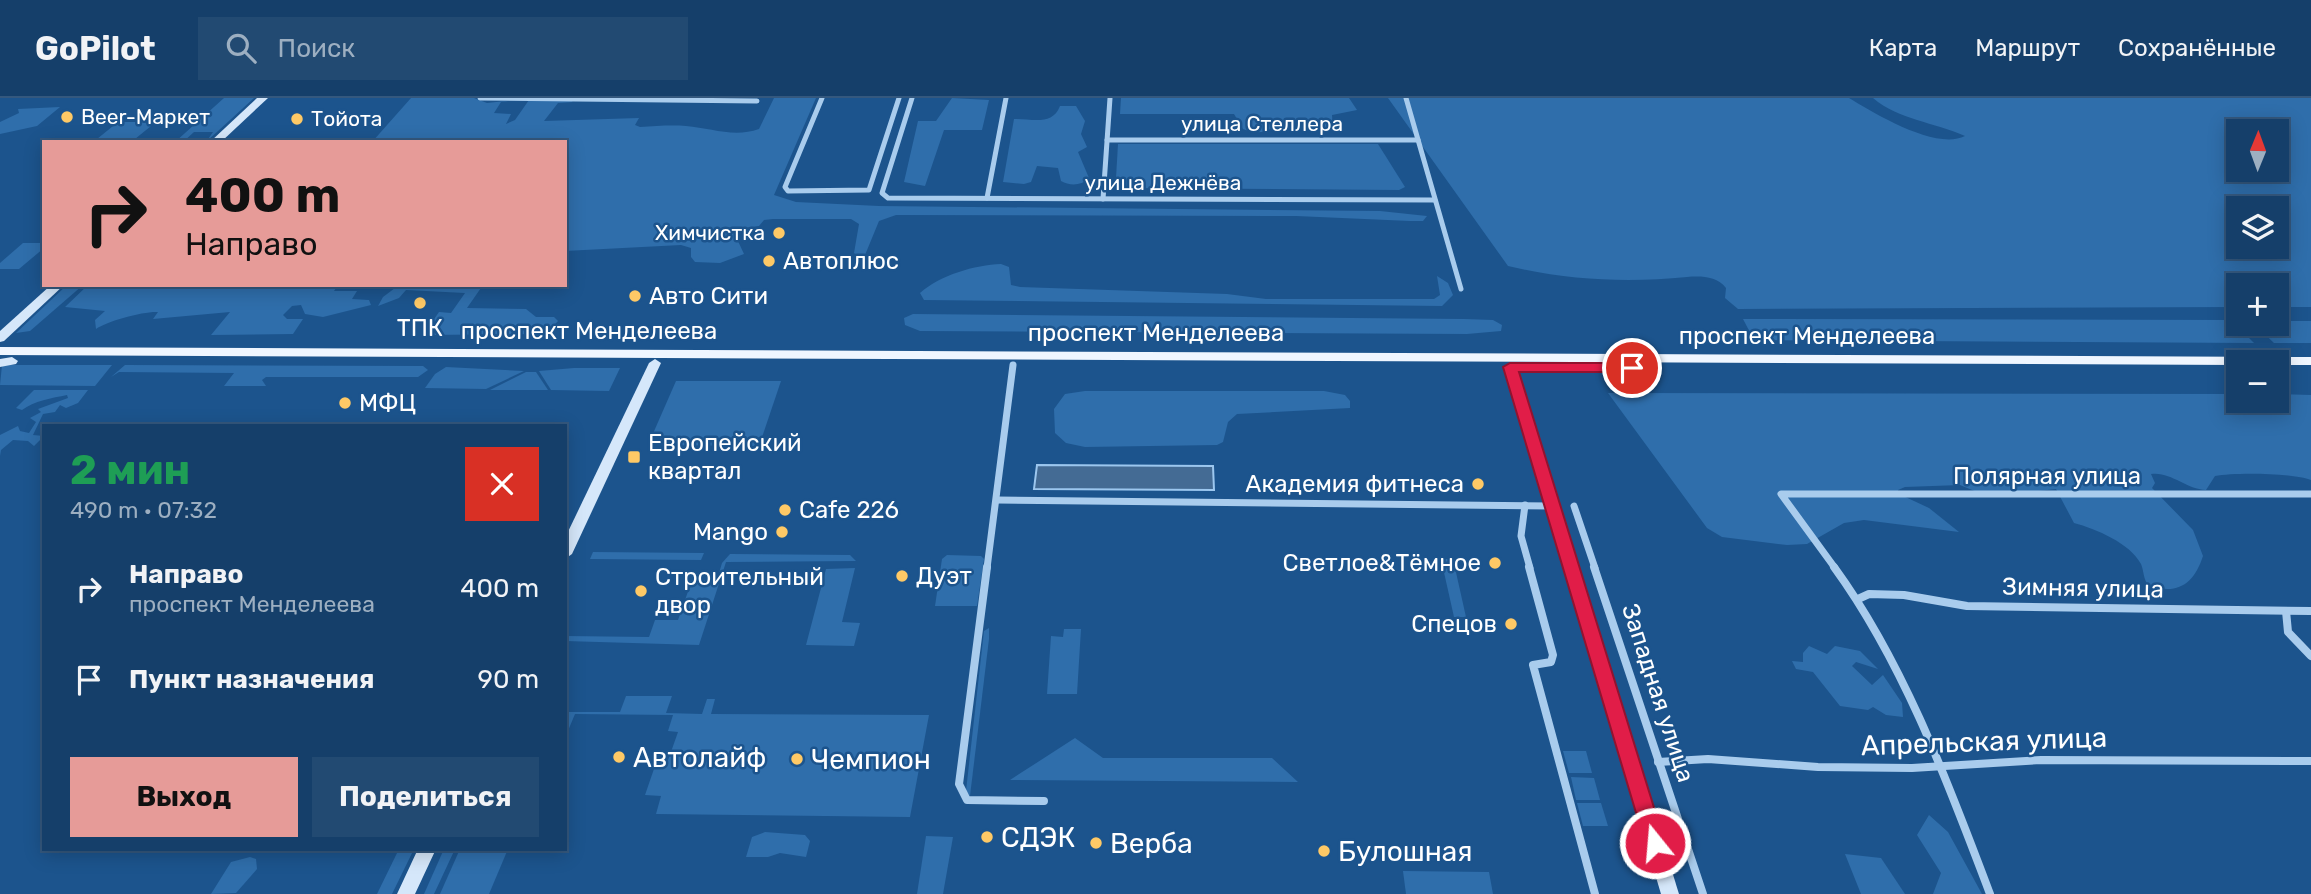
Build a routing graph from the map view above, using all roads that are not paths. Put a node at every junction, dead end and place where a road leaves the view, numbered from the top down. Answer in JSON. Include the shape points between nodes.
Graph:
{"nodes":[{"id":1,"x":263,"y":98,"type":"edge"},
{"id":2,"x":480,"y":98,"type":"edge"},
{"id":3,"x":822,"y":98,"type":"edge"},
{"id":4,"x":899,"y":98,"type":"edge"},
{"id":5,"x":912,"y":98,"type":"edge"},
{"id":6,"x":1006,"y":98,"type":"edge"},
{"id":7,"x":1110,"y":98,"type":"edge"},
{"id":8,"x":1406,"y":98,"type":"edge"},
{"id":9,"x":565,"y":99,"type":"edge"},
{"id":10,"x":757,"y":101,"type":"dead end"},
{"id":11,"x":217,"y":140,"type":"edge"},
{"id":12,"x":1107,"y":140,"type":"junction"},
{"id":13,"x":1418,"y":141,"type":"junction"},
{"id":14,"x":987,"y":198,"type":"junction"},
{"id":15,"x":1103,"y":199,"type":"junction"},
{"id":16,"x":1436,"y":200,"type":"junction"},
{"id":17,"x":56,"y":287,"type":"edge"},
{"id":18,"x":1461,"y":289,"type":"dead end"},
{"id":19,"x":3,"y":335,"type":"edge"},
{"id":20,"x":0,"y":351,"type":"edge"},
{"id":21,"x":657,"y":358,"type":"junction"},
{"id":22,"x":8,"y":359,"type":"edge"},
{"id":23,"x":807,"y":359,"type":"junction"},
{"id":24,"x":2311,"y":361,"type":"edge"},
{"id":25,"x":2289,"y":364,"type":"edge"},
{"id":26,"x":1013,"y":365,"type":"junction"},
{"id":27,"x":2226,"y":366,"type":"edge"},
{"id":28,"x":1510,"y":367,"type":"junction"},
{"id":29,"x":2289,"y":368,"type":"edge"},
{"id":30,"x":2226,"y":371,"type":"edge"},
{"id":31,"x":2311,"y":371,"type":"edge"},
{"id":32,"x":2311,"y":494,"type":"edge"},
{"id":33,"x":997,"y":500,"type":"junction"},
{"id":34,"x":1525,"y":505,"type":"junction"},
{"id":35,"x":1552,"y":506,"type":"junction"},
{"id":36,"x":1574,"y":506,"type":"dead end"},
{"id":37,"x":567,"y":550,"type":"edge"},
{"id":38,"x":1858,"y":599,"type":"junction"},
{"id":39,"x":2286,"y":611,"type":"junction"},
{"id":40,"x":2311,"y":611,"type":"edge"},
{"id":41,"x":2311,"y":656,"type":"edge"},
{"id":42,"x":2311,"y":761,"type":"edge"},
{"id":43,"x":1658,"y":762,"type":"junction"},
{"id":44,"x":1941,"y":766,"type":"junction"},
{"id":45,"x":1044,"y":802,"type":"dead end"},
{"id":46,"x":426,"y":851,"type":"edge"},
{"id":47,"x":406,"y":894,"type":"edge"},
{"id":48,"x":1595,"y":894,"type":"edge"},
{"id":49,"x":1670,"y":894,"type":"edge"},
{"id":50,"x":1703,"y":894,"type":"edge"},
{"id":51,"x":1990,"y":894,"type":"edge"}],
"edges":[{"from":1,"to":11,"type":"main road"},
{"from":2,"to":9,"type":"street"},
{"from":3,"to":4,"type":"street","via":[[786,189],[869,190]]},
{"from":5,"to":14,"type":"street","name":"улица Дежнёва","via":[[882,193],[891,198]]},
{"from":6,"to":14,"type":"street"},
{"from":7,"to":12,"type":"street"},
{"from":8,"to":13,"type":"street"},
{"from":9,"to":10,"type":"street"},
{"from":12,"to":13,"type":"street","name":"улица Стеллера"},
{"from":12,"to":15,"type":"street"},
{"from":13,"to":16,"type":"street"},
{"from":14,"to":15,"type":"street","name":"улица Дежнёва"},
{"from":15,"to":16,"type":"street","name":"улица Дежнёва"},
{"from":16,"to":18,"type":"street"},
{"from":17,"to":19,"type":"main road"},
{"from":19,"to":22,"type":"main road"},
{"from":20,"to":22,"type":"main road","name":"проспект Менделеева"},
{"from":21,"to":22,"type":"main road","name":"проспект Менделеева"},
{"from":21,"to":23,"type":"main road","name":"проспект Менделеева"},
{"from":21,"to":37,"type":"main road"},
{"from":23,"to":26,"type":"main road","name":"проспект Менделеева"},
{"from":23,"to":27,"type":"main road","name":"проспект Менделеева"},
{"from":24,"to":25,"type":"main road","name":"проспект Менделеева"},
{"from":26,"to":28,"type":"main road","name":"проспект Менделеева"},
{"from":26,"to":33,"type":"street"},
{"from":28,"to":30,"type":"main road","name":"проспект Менделеева"},
{"from":28,"to":35,"type":"main road"},
{"from":29,"to":31,"type":"main road","name":"проспект Менделеева"},
{"from":32,"to":38,"type":"street","name":"Полярная улица","via":[[1977,496],[1784,491],[1783,499]]},
{"from":33,"to":34,"type":"street"},
{"from":33,"to":45,"type":"street","via":[[958,785],[967,800]]},
{"from":34,"to":35,"type":"street"},
{"from":34,"to":48,"type":"street","via":[[1521,536],[1552,655],[1551,662],[1533,665]]},
{"from":35,"to":49,"type":"main road"},
{"from":36,"to":43,"type":"street","name":"Западная улица"},
{"from":38,"to":39,"type":"street","name":"Зимняя улица","via":[[1869,594],[1967,606]]},
{"from":38,"to":44,"type":"street"},
{"from":39,"to":40,"type":"street","name":"Зимняя улица"},
{"from":39,"to":41,"type":"street","via":[[2288,632]]},
{"from":42,"to":44,"type":"street","name":"Апрельская улица","via":[[2041,760]]},
{"from":43,"to":44,"type":"street","name":"Апрельская улица","via":[[1708,759],[1841,768]]},
{"from":43,"to":50,"type":"street","name":"Западная улица"},
{"from":44,"to":51,"type":"street"},
{"from":46,"to":47,"type":"main road"}]}
